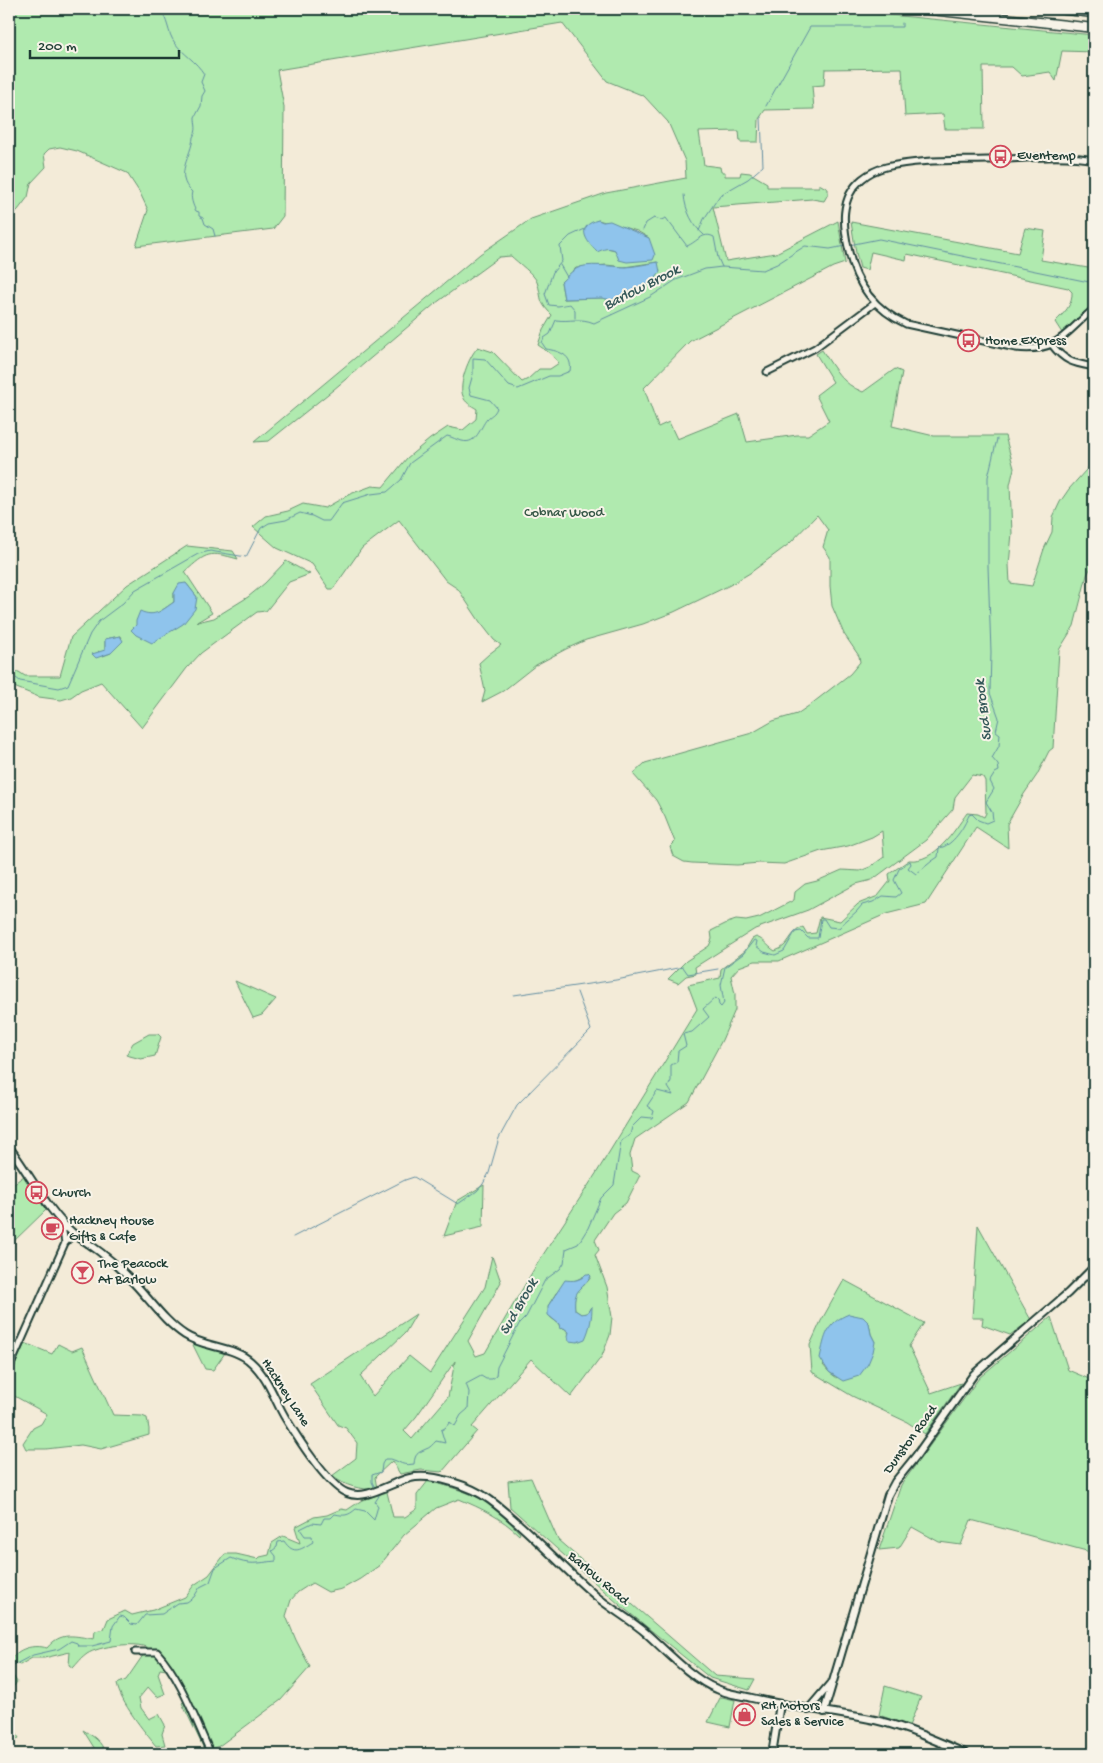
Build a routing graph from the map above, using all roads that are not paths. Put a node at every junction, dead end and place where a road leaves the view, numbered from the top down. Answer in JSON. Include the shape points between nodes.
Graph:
{"nodes":[{"id":1,"x":922,"y":9,"type":"edge"},
{"id":2,"x":1057,"y":9,"type":"edge"},
{"id":3,"x":1094,"y":13,"type":"edge"},
{"id":4,"x":1094,"y":28,"type":"edge"},
{"id":5,"x":1094,"y":160,"type":"edge"},
{"id":6,"x":874,"y":303,"type":"junction"},
{"id":7,"x":1094,"y":309,"type":"edge"},
{"id":8,"x":1052,"y":345,"type":"junction"},
{"id":9,"x":1094,"y":367,"type":"edge"},
{"id":10,"x":767,"y":372,"type":"dead end"},
{"id":11,"x":9,"y":1147,"type":"edge"},
{"id":12,"x":61,"y":1219,"type":"junction"},
{"id":13,"x":73,"y":1234,"type":"junction"},
{"id":14,"x":66,"y":1243,"type":"junction"},
{"id":15,"x":1094,"y":1267,"type":"edge"},
{"id":16,"x":9,"y":1369,"type":"edge"},
{"id":17,"x":402,"y":1480,"type":"joint"},
{"id":18,"x":136,"y":1652,"type":"dead end"},
{"id":19,"x":833,"y":1681,"type":"junction"},
{"id":20,"x":780,"y":1704,"type":"junction"},
{"id":21,"x":808,"y":1710,"type":"junction"},
{"id":22,"x":824,"y":1712,"type":"junction"},
{"id":23,"x":211,"y":1754,"type":"edge"},
{"id":24,"x":772,"y":1754,"type":"edge"},
{"id":25,"x":967,"y":1754,"type":"edge"}],
"edges":[{"from":1,"to":4,"type":"highway"},
{"from":2,"to":3,"type":"highway"},
{"from":5,"to":6,"type":"street","via":[[930,162],[885,168],[862,179],[848,199],[844,215],[845,236],[856,276]]},
{"from":6,"to":8,"type":"street","via":[[896,319],[917,327],[1016,348]]},
{"from":6,"to":10,"type":"street","via":[[815,348]]},
{"from":7,"to":8,"type":"street"},
{"from":8,"to":9,"type":"street","via":[[1066,360]]},
{"from":11,"to":12,"type":"main road","name":"Hackney Lane"},
{"from":12,"to":13,"type":"main road","name":"Hackney Lane"},
{"from":12,"to":14,"type":"street"},
{"from":13,"to":14,"type":"street"},
{"from":13,"to":17,"type":"main road","name":"Hackney Lane","via":[[111,1262],[185,1335],[237,1353],[251,1362],[286,1419],[339,1489],[354,1495],[376,1492]]},
{"from":14,"to":16,"type":"street"},
{"from":15,"to":19,"type":"main road","name":"Dunston Road","via":[[974,1374],[895,1482],[888,1496]]},
{"from":17,"to":20,"type":"main road","name":"Barlow Road","via":[[429,1477],[457,1484],[488,1498],[598,1598],[705,1683],[722,1691]]},
{"from":18,"to":23,"type":"street","via":[[157,1652],[166,1662]]},
{"from":19,"to":21,"type":"main road","name":"Dunston Road"},
{"from":19,"to":22,"type":"main road","name":"Dunston Road"},
{"from":20,"to":21,"type":"main road","name":"Barlow Road"},
{"from":20,"to":24,"type":"main road"},
{"from":21,"to":22,"type":"main road","name":"Barlow Road"},
{"from":22,"to":25,"type":"main road","name":"Barlow Road","via":[[886,1722]]}]}
